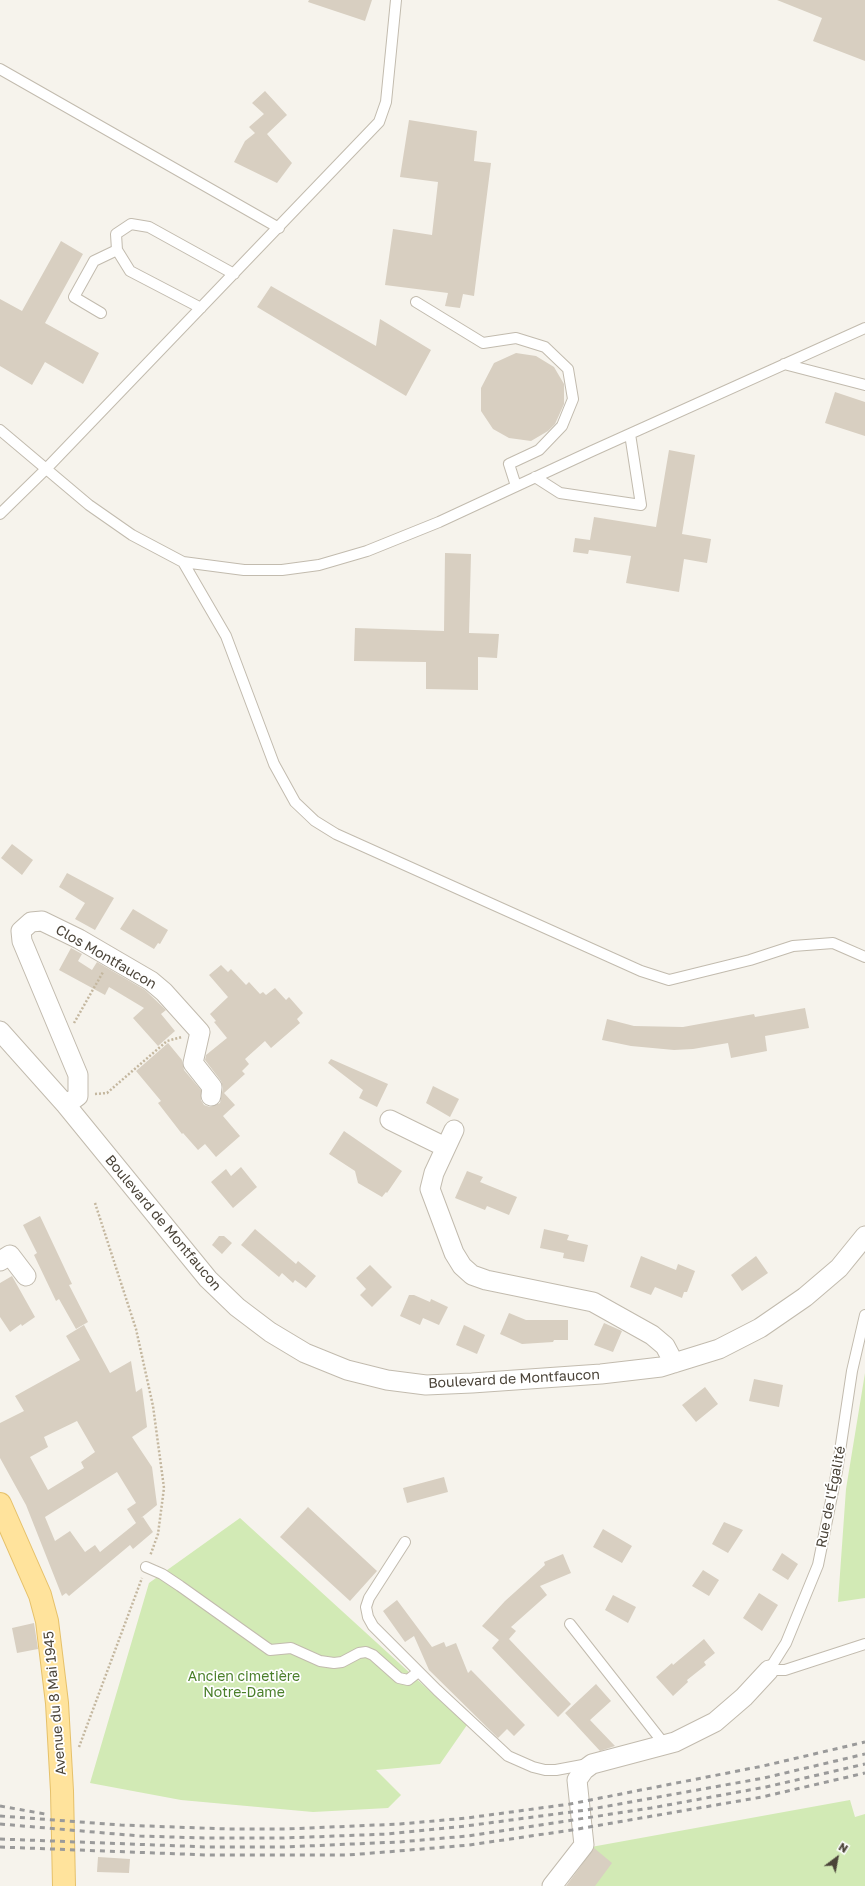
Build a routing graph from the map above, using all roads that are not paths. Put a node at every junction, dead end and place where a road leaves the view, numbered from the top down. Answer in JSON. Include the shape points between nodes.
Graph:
{"nodes":[{"id":1,"x":396,"y":0,"type":"edge"},
{"id":2,"x":0,"y":69,"type":"edge"},
{"id":3,"x":278,"y":228,"type":"junction"},
{"id":4,"x":116,"y":250,"type":"junction"},
{"id":5,"x":234,"y":274,"type":"junction"},
{"id":6,"x":416,"y":302,"type":"dead end"},
{"id":7,"x":201,"y":308,"type":"junction"},
{"id":8,"x":101,"y":313,"type":"dead end"},
{"id":9,"x":865,"y":328,"type":"edge"},
{"id":10,"x":784,"y":364,"type":"junction"},
{"id":11,"x":865,"y":385,"type":"edge"},
{"id":12,"x":0,"y":430,"type":"edge"},
{"id":13,"x":630,"y":434,"type":"junction"},
{"id":14,"x":46,"y":469,"type":"junction"},
{"id":15,"x":535,"y":477,"type":"junction"},
{"id":16,"x":516,"y":486,"type":"junction"},
{"id":17,"x":0,"y":514,"type":"edge"},
{"id":18,"x":183,"y":562,"type":"junction"},
{"id":19,"x":865,"y":957,"type":"edge"},
{"id":20,"x":0,"y":1031,"type":"edge"},
{"id":21,"x":212,"y":1096,"type":"dead end"},
{"id":22,"x":72,"y":1101,"type":"junction"},
{"id":23,"x":390,"y":1120,"type":"dead end"},
{"id":24,"x":454,"y":1130,"type":"dead end"},
{"id":25,"x":445,"y":1147,"type":"junction"},
{"id":26,"x":865,"y":1236,"type":"edge"},
{"id":27,"x":0,"y":1260,"type":"edge"},
{"id":28,"x":26,"y":1276,"type":"dead end"},
{"id":29,"x":865,"y":1315,"type":"edge"},
{"id":30,"x":674,"y":1363,"type":"junction"},
{"id":31,"x":0,"y":1504,"type":"edge"},
{"id":32,"x":405,"y":1542,"type":"dead end"},
{"id":33,"x":146,"y":1567,"type":"road end"},
{"id":34,"x":570,"y":1624,"type":"dead end"},
{"id":35,"x":865,"y":1644,"type":"edge"},
{"id":36,"x":769,"y":1670,"type":"junction"},
{"id":37,"x":418,"y":1672,"type":"junction"},
{"id":38,"x":665,"y":1745,"type":"junction"},
{"id":39,"x":592,"y":1764,"type":"junction"},
{"id":40,"x":64,"y":1886,"type":"edge"},
{"id":41,"x":552,"y":1886,"type":"edge"}],
"edges":[{"from":1,"to":3,"type":"lane","via":[[386,102],[379,122]]},
{"from":2,"to":3,"type":"lane"},
{"from":3,"to":5,"type":"lane"},
{"from":4,"to":5,"type":"lane","via":[[116,234],[131,224],[149,226]]},
{"from":4,"to":7,"type":"lane","via":[[130,271]]},
{"from":4,"to":8,"type":"lane","via":[[94,261],[74,297]]},
{"from":5,"to":7,"type":"lane"},
{"from":6,"to":16,"type":"lane","via":[[483,342],[516,338],[546,347],[568,369],[573,399],[562,426],[539,450],[509,464]]},
{"from":7,"to":14,"type":"lane"},
{"from":9,"to":10,"type":"lane"},
{"from":10,"to":11,"type":"lane"},
{"from":10,"to":13,"type":"lane"},
{"from":12,"to":14,"type":"lane"},
{"from":13,"to":15,"type":"lane"},
{"from":13,"to":15,"type":"lane","via":[[641,505],[560,494]]},
{"from":14,"to":17,"type":"lane"},
{"from":14,"to":18,"type":"lane","via":[[89,505],[132,535]]},
{"from":15,"to":16,"type":"lane"},
{"from":16,"to":18,"type":"lane","via":[[439,522],[374,548],[319,565],[282,570],[244,570]]},
{"from":18,"to":19,"type":"lane","via":[[226,636],[274,764],[295,802],[314,821],[336,834],[641,972],[669,980],[750,960],[793,946],[833,943]]},
{"from":20,"to":22,"type":"street","name":"Boulevard de Montfaucon"},
{"from":21,"to":22,"type":"street","name":"Clos Montfaucon","via":[[212,1086],[193,1063],[200,1032],[164,992],[151,981],[79,939],[42,921],[31,922],[21,931],[22,941],[78,1075]]},
{"from":22,"to":30,"type":"street","name":"Boulevard de Montfaucon","via":[[208,1279],[243,1312],[305,1353],[347,1370],[386,1380],[426,1385],[623,1372]]},
{"from":23,"to":25,"type":"street"},
{"from":24,"to":25,"type":"street"},
{"from":25,"to":30,"type":"street","via":[[430,1189],[454,1253],[462,1266],[472,1275],[486,1280],[593,1302],[652,1335],[666,1346]]},
{"from":26,"to":30,"type":"street","name":"Boulevard de Montfaucon","via":[[839,1268],[805,1297],[760,1328],[719,1349]]},
{"from":27,"to":28,"type":"street","via":[[10,1256]]},
{"from":29,"to":36,"type":"lane","name":"Rue de l'Égalité","via":[[852,1371],[837,1471],[818,1565],[786,1642]]},
{"from":31,"to":40,"type":"main road","name":"Avenue du 8 Mai 1945","via":[[40,1595],[47,1621],[58,1704]]},
{"from":32,"to":37,"type":"lane","via":[[369,1598],[366,1607],[373,1626]]},
{"from":33,"to":37,"type":"lane","via":[[180,1586],[270,1650],[291,1648],[320,1661],[334,1663],[366,1652],[399,1678],[408,1680]]},
{"from":34,"to":38,"type":"lane"},
{"from":35,"to":36,"type":"lane","via":[[785,1670]]},
{"from":36,"to":38,"type":"street","name":"Rue de l'Égalité","via":[[744,1697],[715,1722]]},
{"from":37,"to":39,"type":"lane","via":[[508,1756],[521,1763],[545,1770]]},
{"from":38,"to":39,"type":"street","name":"Rue de l'Égalité"},
{"from":39,"to":41,"type":"street","via":[[577,1780],[584,1845]]}]}
